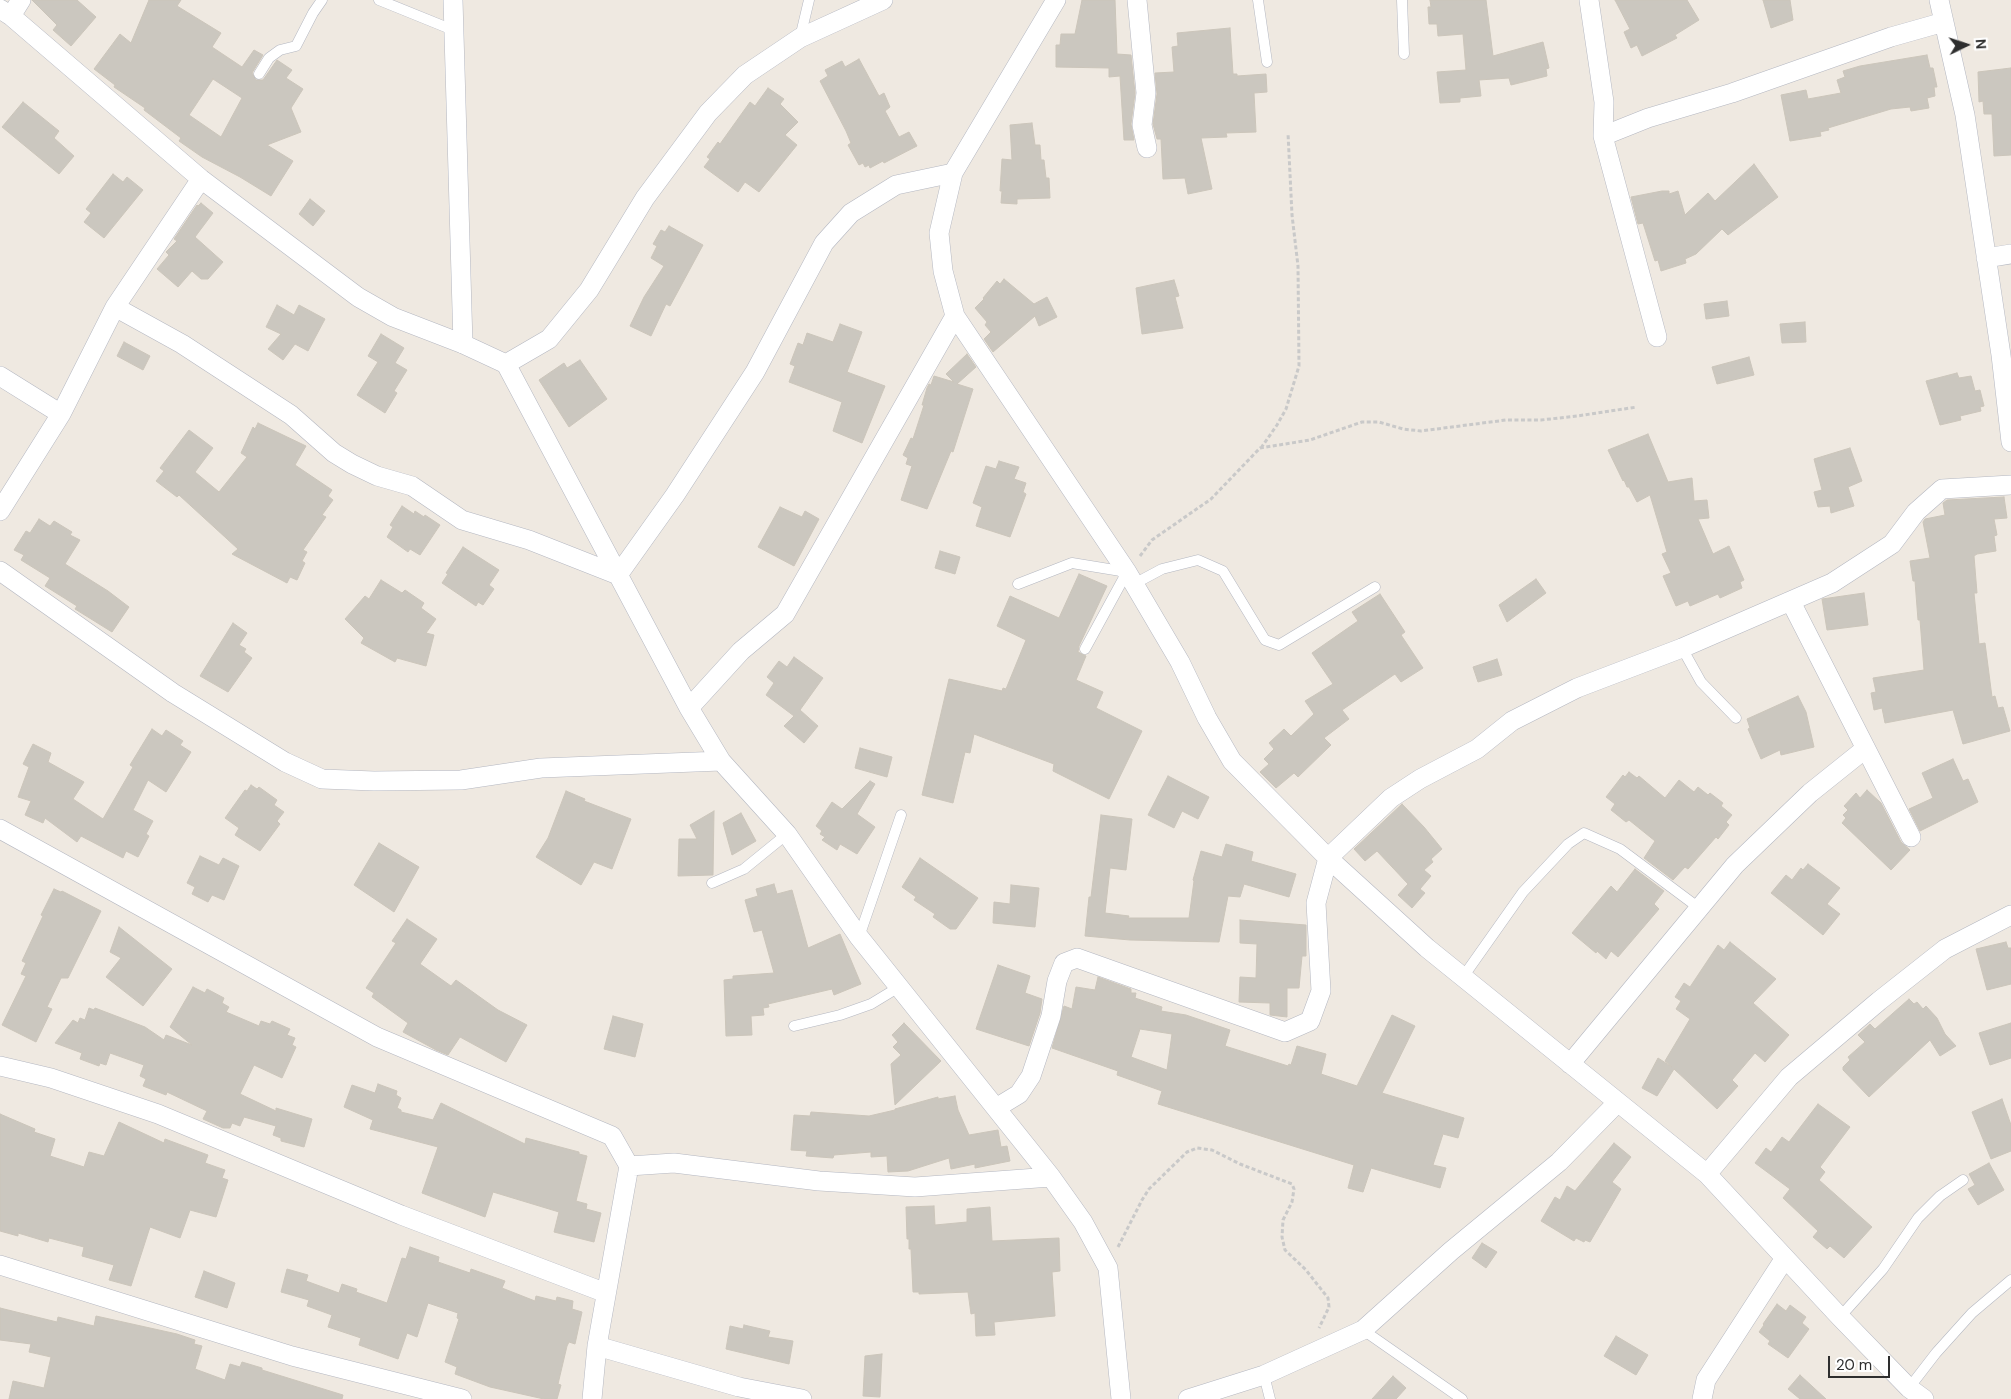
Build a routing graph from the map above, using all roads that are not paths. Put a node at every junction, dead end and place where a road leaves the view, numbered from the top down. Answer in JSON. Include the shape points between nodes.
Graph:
{"nodes":[{"id":1,"x":21,"y":0,"type":"edge"},
{"id":2,"x":322,"y":0,"type":"edge"},
{"id":3,"x":379,"y":0,"type":"edge"},
{"id":4,"x":454,"y":0,"type":"edge"},
{"id":5,"x":809,"y":0,"type":"edge"},
{"id":6,"x":883,"y":0,"type":"edge"},
{"id":7,"x":1056,"y":0,"type":"edge"},
{"id":8,"x":1137,"y":0,"type":"edge"},
{"id":9,"x":1258,"y":0,"type":"edge"},
{"id":10,"x":1402,"y":0,"type":"edge"},
{"id":11,"x":1589,"y":0,"type":"edge"},
{"id":12,"x":1939,"y":0,"type":"edge"},
{"id":13,"x":6,"y":12,"type":"edge"},
{"id":14,"x":1944,"y":22,"type":"junction"},
{"id":15,"x":453,"y":30,"type":"junction"},
{"id":16,"x":800,"y":38,"type":"junction"},
{"id":17,"x":1404,"y":54,"type":"dead end"},
{"id":18,"x":1267,"y":62,"type":"dead end"},
{"id":19,"x":259,"y":74,"type":"dead end"},
{"id":20,"x":1603,"y":136,"type":"junction"},
{"id":21,"x":1147,"y":148,"type":"dead end"},
{"id":22,"x":952,"y":173,"type":"junction"},
{"id":23,"x":201,"y":178,"type":"junction"},
{"id":24,"x":2011,"y":254,"type":"edge"},
{"id":25,"x":1986,"y":258,"type":"junction"},
{"id":26,"x":115,"y":307,"type":"junction"},
{"id":27,"x":955,"y":316,"type":"junction"},
{"id":28,"x":1657,"y":337,"type":"dead end"},
{"id":29,"x":462,"y":344,"type":"junction"},
{"id":30,"x":506,"y":364,"type":"junction"},
{"id":31,"x":0,"y":376,"type":"edge"},
{"id":32,"x":61,"y":414,"type":"junction"},
{"id":33,"x":2011,"y":442,"type":"edge"},
{"id":34,"x":2011,"y":485,"type":"edge"},
{"id":35,"x":0,"y":511,"type":"edge"},
{"id":36,"x":0,"y":571,"type":"edge"},
{"id":37,"x":618,"y":574,"type":"junction"},
{"id":38,"x":1130,"y":578,"type":"junction"},
{"id":39,"x":1018,"y":584,"type":"dead end"},
{"id":40,"x":1376,"y":587,"type":"dead end"},
{"id":41,"x":1791,"y":602,"type":"junction"},
{"id":42,"x":1085,"y":648,"type":"dead end"},
{"id":43,"x":1682,"y":648,"type":"junction"},
{"id":44,"x":689,"y":708,"type":"junction"},
{"id":45,"x":1736,"y":718,"type":"dead end"},
{"id":46,"x":1865,"y":749,"type":"junction"},
{"id":47,"x":721,"y":761,"type":"junction"},
{"id":48,"x":901,"y":815,"type":"dead end"},
{"id":49,"x":0,"y":829,"type":"edge"},
{"id":50,"x":787,"y":834,"type":"junction"},
{"id":51,"x":1911,"y":837,"type":"dead end"},
{"id":52,"x":1328,"y":858,"type":"junction"},
{"id":53,"x":712,"y":883,"type":"dead end"},
{"id":54,"x":1699,"y":908,"type":"junction"},
{"id":55,"x":2011,"y":914,"type":"edge"},
{"id":56,"x":859,"y":937,"type":"junction"},
{"id":57,"x":1462,"y":977,"type":"junction"},
{"id":58,"x":899,"y":987,"type":"junction"},
{"id":59,"x":794,"y":1026,"type":"dead end"},
{"id":60,"x":1570,"y":1064,"type":"junction"},
{"id":61,"x":0,"y":1066,"type":"edge"},
{"id":62,"x":1617,"y":1103,"type":"junction"},
{"id":63,"x":996,"y":1108,"type":"junction"},
{"id":64,"x":629,"y":1166,"type":"junction"},
{"id":65,"x":1707,"y":1174,"type":"junction"},
{"id":66,"x":1051,"y":1177,"type":"junction"},
{"id":67,"x":1963,"y":1180,"type":"dead end"},
{"id":68,"x":1785,"y":1258,"type":"junction"},
{"id":69,"x":0,"y":1265,"type":"edge"},
{"id":70,"x":2011,"y":1280,"type":"edge"},
{"id":71,"x":606,"y":1293,"type":"junction"},
{"id":72,"x":1840,"y":1318,"type":"junction"},
{"id":73,"x":1364,"y":1330,"type":"junction"},
{"id":74,"x":597,"y":1346,"type":"junction"},
{"id":75,"x":1264,"y":1375,"type":"junction"},
{"id":76,"x":1917,"y":1393,"type":"edge"},
{"id":77,"x":462,"y":1399,"type":"edge"},
{"id":78,"x":592,"y":1399,"type":"edge"},
{"id":79,"x":802,"y":1399,"type":"edge"},
{"id":80,"x":1121,"y":1399,"type":"edge"},
{"id":81,"x":1188,"y":1399,"type":"edge"},
{"id":82,"x":1270,"y":1399,"type":"edge"},
{"id":83,"x":1462,"y":1399,"type":"edge"},
{"id":84,"x":1702,"y":1399,"type":"edge"}],
"edges":[{"from":1,"to":13,"type":"street"},
{"from":2,"to":19,"type":"lane","via":[[296,46],[280,50],[269,58]]},
{"from":3,"to":15,"type":"lane"},
{"from":4,"to":15,"type":"street"},
{"from":5,"to":16,"type":"lane"},
{"from":6,"to":16,"type":"street"},
{"from":7,"to":22,"type":"street"},
{"from":8,"to":21,"type":"street","via":[[1146,94],[1142,125]]},
{"from":9,"to":18,"type":"lane"},
{"from":10,"to":17,"type":"lane"},
{"from":11,"to":20,"type":"street","via":[[1604,102]]},
{"from":12,"to":14,"type":"street"},
{"from":13,"to":23,"type":"street"},
{"from":14,"to":20,"type":"street","via":[[1648,118]]},
{"from":14,"to":25,"type":"street","via":[[1965,115]]},
{"from":15,"to":29,"type":"street"},
{"from":16,"to":30,"type":"street","via":[[745,75],[708,113],[645,198],[590,290],[549,339]]},
{"from":20,"to":28,"type":"street"},
{"from":22,"to":27,"type":"street","via":[[939,233],[943,271]]},
{"from":22,"to":37,"type":"street","via":[[896,185],[851,212],[824,242],[755,372],[675,495]]},
{"from":23,"to":26,"type":"street"},
{"from":23,"to":29,"type":"street","via":[[358,297],[393,317]]},
{"from":24,"to":25,"type":"street"},
{"from":25,"to":33,"type":"street","via":[[2002,356]]},
{"from":26,"to":32,"type":"street"},
{"from":26,"to":37,"type":"street","via":[[182,344],[291,414],[334,453],[352,464],[377,476],[412,486],[462,520],[529,540]]},
{"from":27,"to":38,"type":"street"},
{"from":27,"to":44,"type":"street","via":[[785,614],[741,651]]},
{"from":29,"to":30,"type":"street"},
{"from":30,"to":37,"type":"street"},
{"from":31,"to":32,"type":"street"},
{"from":32,"to":35,"type":"street"},
{"from":34,"to":41,"type":"street","via":[[1942,489],[1916,512],[1892,544],[1832,583]]},
{"from":36,"to":47,"type":"street","via":[[173,693],[285,762],[322,779],[461,780],[541,768]]},
{"from":37,"to":44,"type":"street"},
{"from":38,"to":39,"type":"lane","via":[[1072,562]]},
{"from":38,"to":40,"type":"lane","via":[[1198,560],[1223,571],[1265,640],[1279,645]]},
{"from":38,"to":42,"type":"lane"},
{"from":38,"to":52,"type":"street","via":[[1180,662],[1232,761]]},
{"from":41,"to":43,"type":"street"},
{"from":41,"to":46,"type":"street"},
{"from":43,"to":45,"type":"lane","via":[[1701,682]]},
{"from":43,"to":52,"type":"street","via":[[1577,688],[1512,721],[1477,749],[1391,798]]},
{"from":44,"to":47,"type":"street"},
{"from":46,"to":51,"type":"street"},
{"from":46,"to":54,"type":"street","via":[[1810,793],[1735,865]]},
{"from":47,"to":50,"type":"street"},
{"from":48,"to":56,"type":"lane"},
{"from":49,"to":64,"type":"street","via":[[377,1037],[612,1136]]},
{"from":50,"to":53,"type":"lane","via":[[744,869]]},
{"from":50,"to":56,"type":"street"},
{"from":52,"to":57,"type":"street"},
{"from":52,"to":63,"type":"street","via":[[1316,903],[1321,991],[1310,1021],[1285,1032],[1077,958],[1064,963],[1031,1076],[1019,1094]]},
{"from":54,"to":57,"type":"lane","via":[[1620,849],[1584,833],[1568,844],[1523,892]]},
{"from":54,"to":60,"type":"street"},
{"from":55,"to":65,"type":"street","via":[[1945,948],[1789,1077]]},
{"from":56,"to":58,"type":"street"},
{"from":57,"to":60,"type":"street"},
{"from":58,"to":59,"type":"lane","via":[[871,1004]]},
{"from":58,"to":63,"type":"street"},
{"from":60,"to":62,"type":"street"},
{"from":61,"to":71,"type":"street","via":[[51,1078],[158,1114],[401,1216]]},
{"from":62,"to":65,"type":"street"},
{"from":62,"to":73,"type":"street","via":[[1559,1162],[1451,1251]]},
{"from":63,"to":66,"type":"street"},
{"from":64,"to":66,"type":"street","via":[[674,1163],[818,1181],[915,1187]]},
{"from":64,"to":71,"type":"street"},
{"from":65,"to":68,"type":"street"},
{"from":66,"to":80,"type":"street","via":[[1083,1222],[1108,1268]]},
{"from":67,"to":72,"type":"lane","via":[[1940,1196],[1918,1218],[1883,1269]]},
{"from":68,"to":72,"type":"street"},
{"from":68,"to":84,"type":"street","via":[[1706,1380]]},
{"from":69,"to":77,"type":"street","via":[[292,1356]]},
{"from":70,"to":76,"type":"lane","via":[[1972,1313],[1936,1353]]},
{"from":71,"to":74,"type":"street"},
{"from":72,"to":76,"type":"street"},
{"from":73,"to":75,"type":"street"},
{"from":73,"to":83,"type":"lane"},
{"from":74,"to":78,"type":"street"},
{"from":74,"to":79,"type":"street","via":[[739,1387]]},
{"from":75,"to":81,"type":"street"},
{"from":75,"to":82,"type":"lane"}]}
